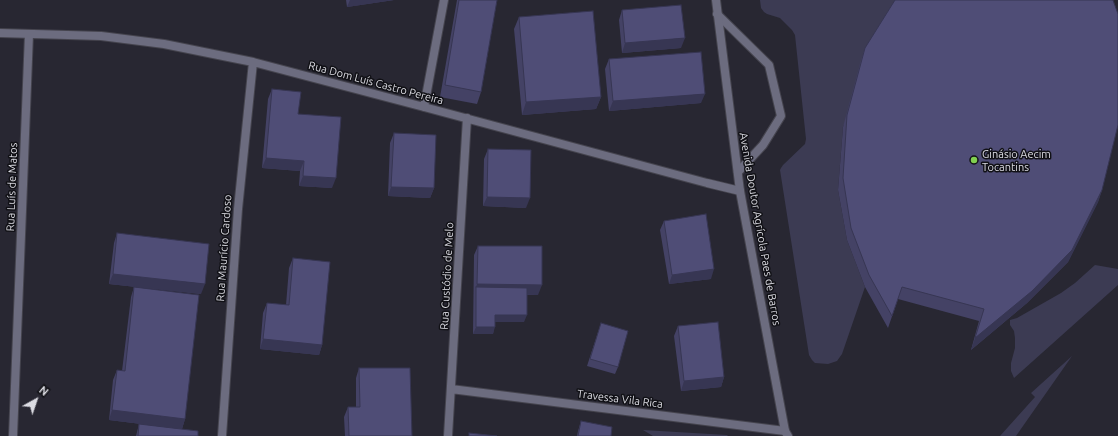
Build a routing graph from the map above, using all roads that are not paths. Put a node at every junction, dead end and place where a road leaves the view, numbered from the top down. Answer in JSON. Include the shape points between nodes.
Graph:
{"nodes":[{"id":1,"x":444,"y":0,"type":"edge"},
{"id":2,"x":716,"y":0,"type":"edge"},
{"id":3,"x":717,"y":14,"type":"junction"},
{"id":4,"x":0,"y":33,"type":"edge"},
{"id":5,"x":29,"y":34,"type":"junction"},
{"id":6,"x":253,"y":62,"type":"junction"},
{"id":7,"x":424,"y":107,"type":"junction"},
{"id":8,"x":467,"y":118,"type":"junction"},
{"id":9,"x":738,"y":172,"type":"junction"},
{"id":10,"x":740,"y":191,"type":"junction"},
{"id":11,"x":451,"y":389,"type":"junction"},
{"id":12,"x":786,"y":433,"type":"edge"},
{"id":13,"x":13,"y":436,"type":"edge"},
{"id":14,"x":222,"y":436,"type":"edge"},
{"id":15,"x":448,"y":436,"type":"edge"}],
"edges":[{"from":1,"to":7,"type":"street"},
{"from":2,"to":3,"type":"street","name":"Avenida Doutor Agrícola Paes de Barros"},
{"from":3,"to":9,"type":"street","name":"Avenida Doutor Agrícola Paes de Barros"},
{"from":3,"to":9,"type":"street","via":[[769,65],[781,116],[763,144]]},
{"from":4,"to":5,"type":"street","name":"Rua Dom Luís Castro Pereira"},
{"from":5,"to":6,"type":"street","name":"Rua Dom Luís Castro Pereira","via":[[102,36],[164,44]]},
{"from":5,"to":13,"type":"street","name":"Rua Luís de Matos"},
{"from":6,"to":7,"type":"street","name":"Rua Dom Luís Castro Pereira"},
{"from":6,"to":14,"type":"street","name":"Rua Maurício Cardoso","via":[[238,209]]},
{"from":7,"to":8,"type":"street","name":"Rua Dom Luís Castro Pereira"},
{"from":8,"to":10,"type":"street","name":"Rua Dom Luís Castro Pereira"},
{"from":8,"to":11,"type":"street","name":"Rua Custódio de Melo"},
{"from":9,"to":10,"type":"street","name":"Avenida Doutor Agrícola Paes de Barros"},
{"from":10,"to":12,"type":"street","name":"Avenida Doutor Agrícola Paes de Barros"},
{"from":11,"to":12,"type":"street","name":"Travessa Vila Rica"},
{"from":11,"to":15,"type":"street","name":"Rua Custódio de Melo"}]}
